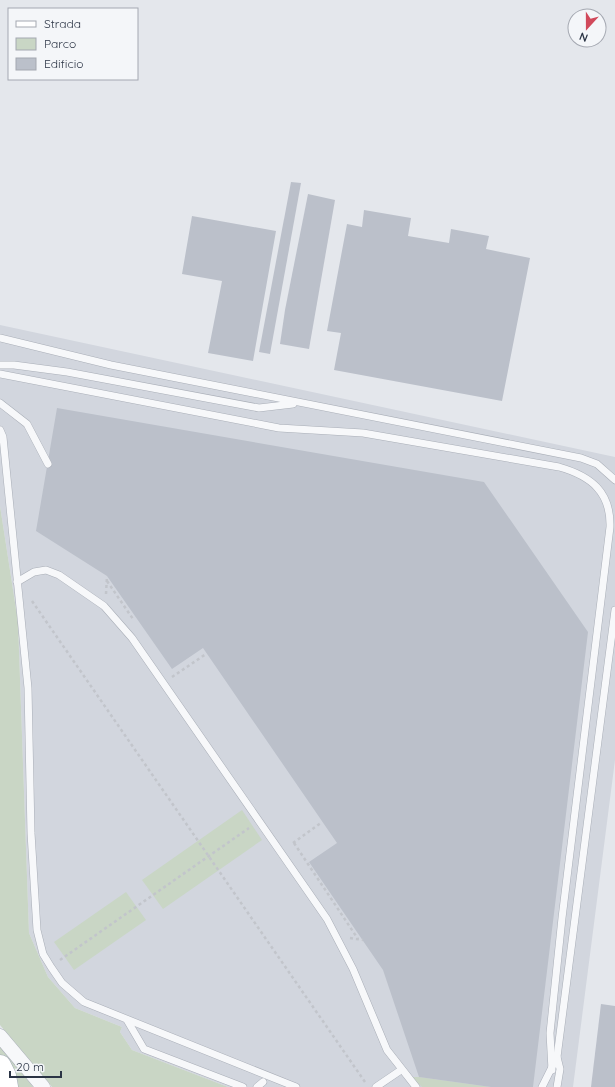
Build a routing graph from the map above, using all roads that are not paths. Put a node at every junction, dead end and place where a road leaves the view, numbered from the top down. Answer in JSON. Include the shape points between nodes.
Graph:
{"nodes":[{"id":1,"x":0,"y":338,"type":"edge"},
{"id":2,"x":0,"y":365,"type":"edge"},
{"id":3,"x":0,"y":374,"type":"edge"},
{"id":4,"x":0,"y":403,"type":"edge"},
{"id":5,"x":301,"y":403,"type":"junction"},
{"id":6,"x":0,"y":430,"type":"edge"},
{"id":7,"x":48,"y":464,"type":"dead end"},
{"id":8,"x":615,"y":480,"type":"edge"},
{"id":9,"x":17,"y":582,"type":"junction"},
{"id":10,"x":615,"y":610,"type":"edge"},
{"id":11,"x":127,"y":1020,"type":"junction"},
{"id":12,"x":0,"y":1036,"type":"edge"},
{"id":13,"x":557,"y":1057,"type":"junction"},
{"id":14,"x":0,"y":1066,"type":"edge"},
{"id":15,"x":401,"y":1070,"type":"junction"},
{"id":16,"x":552,"y":1070,"type":"junction"},
{"id":17,"x":6,"y":1087,"type":"edge"},
{"id":18,"x":43,"y":1087,"type":"edge"},
{"id":19,"x":243,"y":1087,"type":"edge"},
{"id":20,"x":296,"y":1087,"type":"edge"},
{"id":21,"x":376,"y":1087,"type":"edge"},
{"id":22,"x":416,"y":1087,"type":"edge"},
{"id":23,"x":542,"y":1087,"type":"edge"},
{"id":24,"x":557,"y":1087,"type":"edge"}],
"edges":[{"from":1,"to":5,"type":"lane","via":[[111,365]]},
{"from":2,"to":5,"type":"lane","via":[[67,372],[259,408]]},
{"from":3,"to":16,"type":"lane","via":[[279,428],[363,432],[552,466],[576,472],[599,489],[608,505],[610,527],[562,918],[550,1033]]},
{"from":4,"to":7,"type":"lane","via":[[27,424]]},
{"from":5,"to":8,"type":"lane","via":[[581,458],[597,464]]},
{"from":6,"to":9,"type":"lane","via":[[3,437]]},
{"from":9,"to":11,"type":"lane","via":[[28,688],[31,833],[37,930],[43,954],[62,983],[84,1002]]},
{"from":9,"to":15,"type":"lane","via":[[29,574],[46,570],[59,575],[104,606],[132,638],[327,919],[353,969],[387,1050]]},
{"from":10,"to":13,"type":"lane"},
{"from":11,"to":19,"type":"lane","via":[[144,1048]]},
{"from":11,"to":20,"type":"lane"},
{"from":12,"to":18,"type":"street"},
{"from":13,"to":16,"type":"lane"},
{"from":13,"to":24,"type":"lane","via":[[560,1069]]},
{"from":14,"to":17,"type":"main road","via":[[5,1076]]},
{"from":15,"to":21,"type":"lane"},
{"from":15,"to":22,"type":"lane"},
{"from":16,"to":23,"type":"lane"}]}
